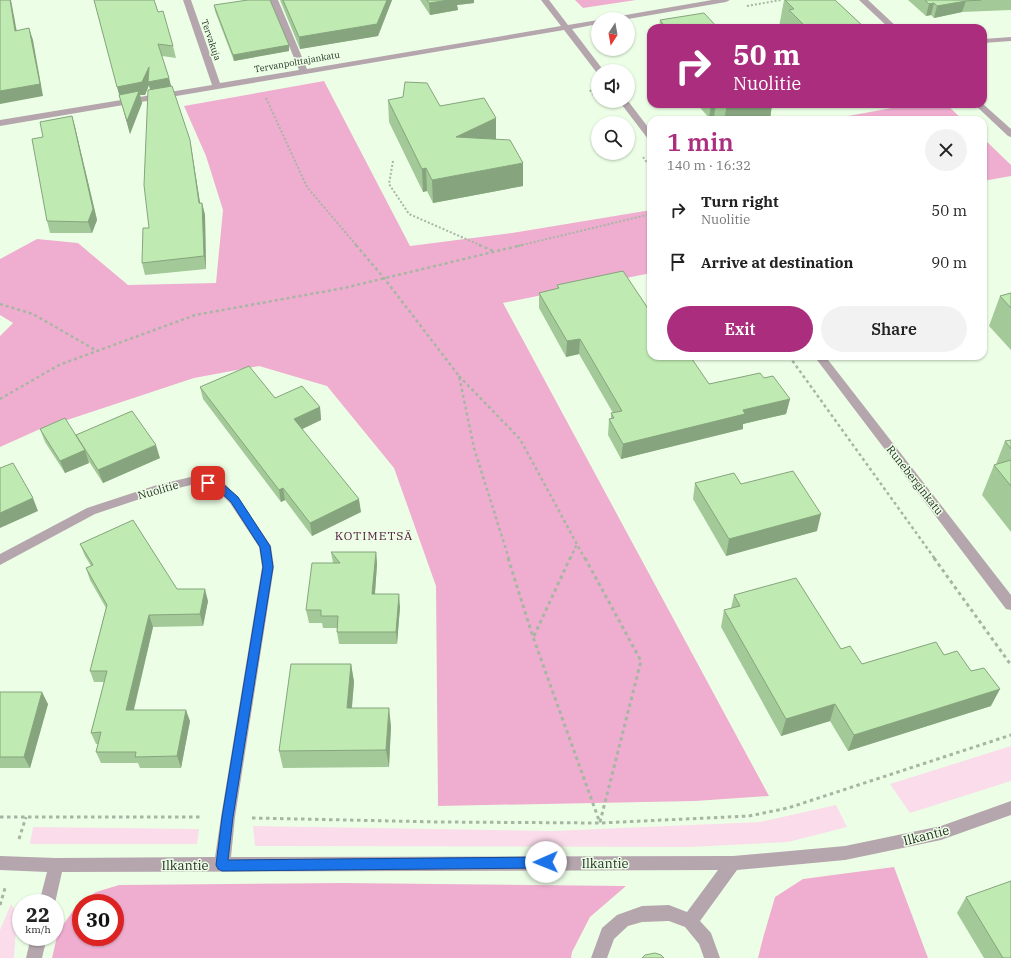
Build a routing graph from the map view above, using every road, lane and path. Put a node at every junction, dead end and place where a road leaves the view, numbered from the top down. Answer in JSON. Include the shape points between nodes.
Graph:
{"nodes":[{"id":1,"x":186,"y":0,"type":"edge"},
{"id":2,"x":274,"y":0,"type":"edge"},
{"id":3,"x":545,"y":0,"type":"edge"},
{"id":4,"x":726,"y":0,"type":"edge"},
{"id":5,"x":863,"y":0,"type":"edge"},
{"id":6,"x":635,"y":15,"type":"edge"},
{"id":7,"x":591,"y":23,"type":"edge"},
{"id":8,"x":890,"y":24,"type":"edge"},
{"id":9,"x":566,"y":27,"type":"junction"},
{"id":10,"x":1011,"y":39,"type":"edge"},
{"id":11,"x":987,"y":41,"type":"edge"},
{"id":12,"x":595,"y":64,"type":"edge"},
{"id":13,"x":304,"y":71,"type":"junction"},
{"id":14,"x":217,"y":86,"type":"junction"},
{"id":15,"x":264,"y":94,"type":"dead end"},
{"id":16,"x":628,"y":108,"type":"edge"},
{"id":17,"x":982,"y":108,"type":"edge"},
{"id":18,"x":0,"y":123,"type":"edge"},
{"id":19,"x":647,"y":132,"type":"edge"},
{"id":20,"x":1011,"y":134,"type":"edge"},
{"id":21,"x":392,"y":162,"type":"dead end"},
{"id":22,"x":647,"y":215,"type":"edge"},
{"id":23,"x":494,"y":251,"type":"junction"},
{"id":24,"x":384,"y":278,"type":"junction"},
{"id":25,"x":0,"y":304,"type":"edge"},
{"id":26,"x":98,"y":351,"type":"junction"},
{"id":27,"x":792,"y":360,"type":"edge"},
{"id":28,"x":822,"y":360,"type":"edge"},
{"id":29,"x":459,"y":376,"type":"junction"},
{"id":30,"x":0,"y":399,"type":"edge"},
{"id":31,"x":577,"y":544,"type":"junction"},
{"id":32,"x":0,"y":560,"type":"edge"},
{"id":33,"x":1011,"y":605,"type":"edge"},
{"id":34,"x":533,"y":637,"type":"junction"},
{"id":35,"x":1011,"y":665,"type":"edge"},
{"id":36,"x":1011,"y":735,"type":"edge"},
{"id":37,"x":1011,"y":808,"type":"edge"},
{"id":38,"x":0,"y":817,"type":"edge"},
{"id":39,"x":228,"y":817,"type":"junction"},
{"id":40,"x":600,"y":823,"type":"junction"},
{"id":41,"x":0,"y":863,"type":"edge"},
{"id":42,"x":733,"y":863,"type":"junction"},
{"id":43,"x":56,"y":865,"type":"junction"},
{"id":44,"x":222,"y":865,"type":"junction"},
{"id":45,"x":49,"y":894,"type":"edge"},
{"id":46,"x":690,"y":921,"type":"junction"},
{"id":47,"x":37,"y":946,"type":"edge"},
{"id":48,"x":34,"y":958,"type":"edge"},
{"id":49,"x":599,"y":958,"type":"edge"},
{"id":50,"x":712,"y":958,"type":"edge"}],
"edges":[{"from":1,"to":14,"type":"street","name":"Tervakuja"},
{"from":2,"to":13,"type":"street"},
{"from":3,"to":9,"type":"street"},
{"from":4,"to":6,"type":"street"},
{"from":5,"to":8,"type":"street"},
{"from":7,"to":9,"type":"street","name":"Tervanpolttajankatu"},
{"from":9,"to":12,"type":"street"},
{"from":9,"to":13,"type":"street","name":"Tervanpolttajankatu"},
{"from":10,"to":11,"type":"street"},
{"from":13,"to":14,"type":"street","name":"Tervanpolttajankatu"},
{"from":14,"to":18,"type":"street","name":"Tervanpolttajankatu"},
{"from":15,"to":24,"type":"path","via":[[307,187]]},
{"from":16,"to":19,"type":"street"},
{"from":17,"to":20,"type":"street"},
{"from":21,"to":23,"type":"path","via":[[389,184],[408,214]]},
{"from":22,"to":23,"type":"path"},
{"from":23,"to":24,"type":"path"},
{"from":24,"to":26,"type":"path","via":[[344,288],[196,314]]},
{"from":24,"to":29,"type":"path"},
{"from":25,"to":26,"type":"path","via":[[33,314]]},
{"from":26,"to":30,"type":"path","via":[[59,365]]},
{"from":27,"to":35,"type":"path"},
{"from":28,"to":33,"type":"street","name":"Runeberginkatu"},
{"from":29,"to":31,"type":"path","via":[[520,439]]},
{"from":29,"to":34,"type":"path","via":[[474,448]]},
{"from":31,"to":34,"type":"path"},
{"from":31,"to":40,"type":"path","via":[[641,661]]},
{"from":32,"to":39,"type":"street","name":"Nuolitie","via":[[91,511],[157,489],[195,480],[220,486],[234,500],[265,546],[268,567]]},
{"from":34,"to":40,"type":"path"},
{"from":36,"to":40,"type":"path","via":[[788,808],[749,816]]},
{"from":37,"to":42,"type":"street","name":"Ilkantie","via":[[941,833],[844,853]]},
{"from":38,"to":39,"type":"path"},
{"from":39,"to":40,"type":"path"},
{"from":39,"to":44,"type":"street","name":"Nuolitie"},
{"from":41,"to":43,"type":"street","name":"Ilkantie"},
{"from":42,"to":44,"type":"street","name":"Ilkantie"},
{"from":42,"to":46,"type":"street"},
{"from":43,"to":44,"type":"street","name":"Ilkantie"},
{"from":43,"to":45,"type":"street"},
{"from":46,"to":49,"type":"street","via":[[669,913],[642,914],[623,920],[608,934]]},
{"from":46,"to":50,"type":"street","via":[[705,939]]},
{"from":47,"to":48,"type":"street"}]}
